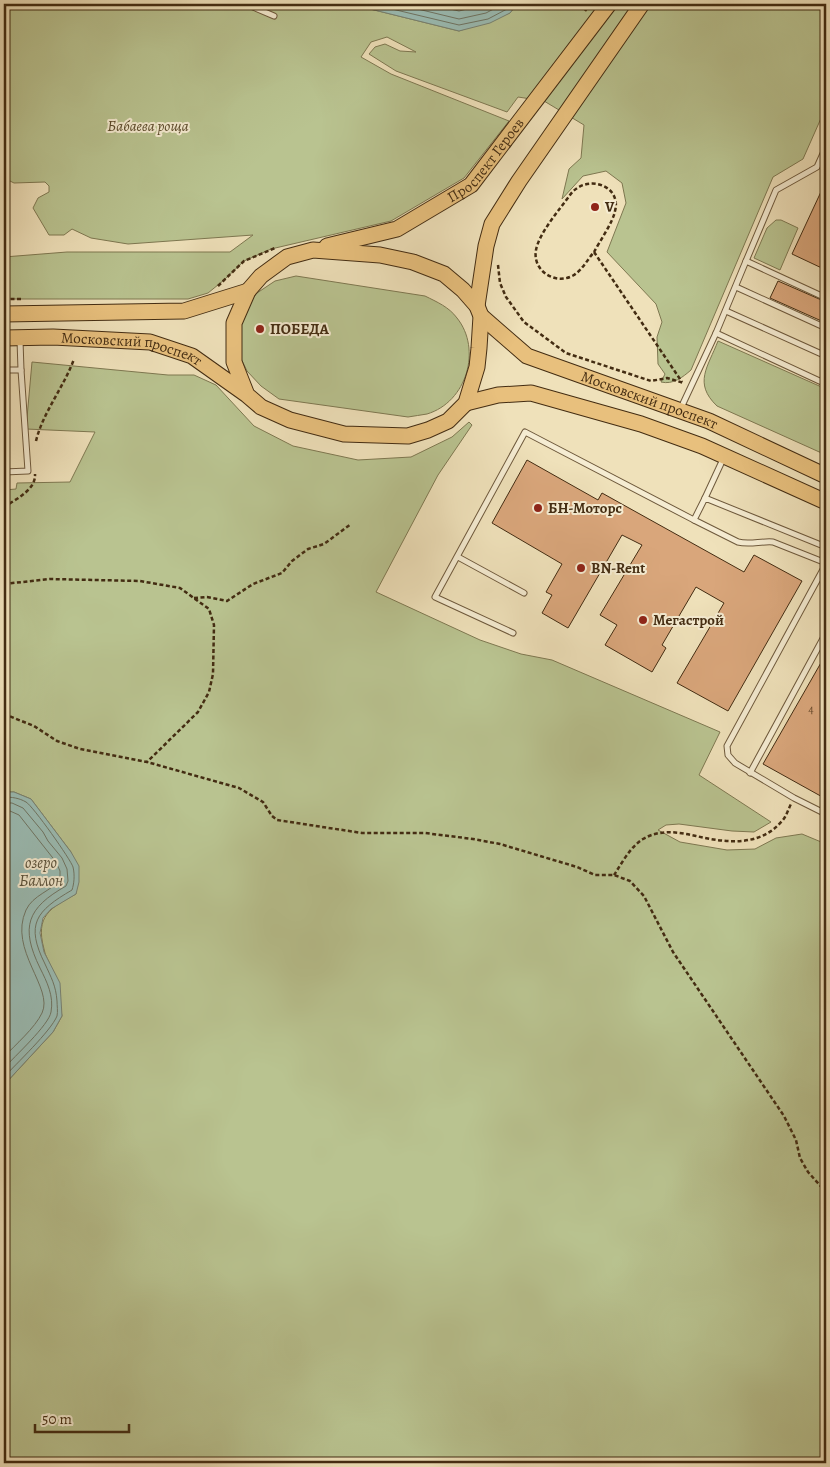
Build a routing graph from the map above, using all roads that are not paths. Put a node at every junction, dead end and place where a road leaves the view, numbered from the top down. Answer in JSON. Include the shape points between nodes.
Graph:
{"nodes":[{"id":1,"x":246,"y":4,"type":"edge"},
{"id":2,"x":609,"y":4,"type":"edge"},
{"id":3,"x":642,"y":4,"type":"edge"},
{"id":4,"x":274,"y":16,"type":"dead end"},
{"id":5,"x":826,"y":147,"type":"edge"},
{"id":6,"x":313,"y":250,"type":"junction"},
{"id":7,"x":746,"y":261,"type":"junction"},
{"id":8,"x":736,"y":287,"type":"junction"},
{"id":9,"x":248,"y":291,"type":"junction"},
{"id":10,"x":826,"y":298,"type":"edge"},
{"id":11,"x":726,"y":310,"type":"junction"},
{"id":12,"x":479,"y":311,"type":"junction"},
{"id":13,"x":4,"y":314,"type":"edge"},
{"id":14,"x":826,"y":328,"type":"edge"},
{"id":15,"x":716,"y":334,"type":"junction"},
{"id":16,"x":4,"y":338,"type":"edge"},
{"id":17,"x":20,"y":338,"type":"junction"},
{"id":18,"x":826,"y":356,"type":"edge"},
{"id":19,"x":4,"y":370,"type":"edge"},
{"id":20,"x":21,"y":370,"type":"junction"},
{"id":21,"x":826,"y":384,"type":"edge"},
{"id":22,"x":247,"y":395,"type":"junction"},
{"id":23,"x":466,"y":403,"type":"junction"},
{"id":24,"x":680,"y":410,"type":"junction"},
{"id":25,"x":724,"y":456,"type":"junction"},
{"id":26,"x":4,"y":472,"type":"edge"},
{"id":27,"x":826,"y":476,"type":"edge"},
{"id":28,"x":705,"y":498,"type":"junction"},
{"id":29,"x":826,"y":502,"type":"edge"},
{"id":30,"x":694,"y":520,"type":"junction"},
{"id":31,"x":826,"y":547,"type":"edge"},
{"id":32,"x":458,"y":557,"type":"junction"},
{"id":33,"x":826,"y":563,"type":"edge"},
{"id":34,"x":524,"y":593,"type":"dead end"},
{"id":35,"x":513,"y":633,"type":"dead end"},
{"id":36,"x":826,"y":633,"type":"edge"},
{"id":37,"x":750,"y":773,"type":"junction"},
{"id":38,"x":826,"y":814,"type":"edge"}],
"edges":[{"from":1,"to":4,"type":"lane"},
{"from":2,"to":6,"type":"main road","name":"Проспект Героев","via":[[471,185],[397,229]]},
{"from":3,"to":12,"type":"main road","via":[[492,224],[486,246]]},
{"from":5,"to":7,"type":"lane","via":[[817,167],[776,190]]},
{"from":6,"to":9,"type":"main road","name":"Проспект Героев","via":[[287,257],[261,276]]},
{"from":6,"to":12,"type":"main road","name":"Московский проспект","via":[[380,255],[413,262],[444,274],[463,290]]},
{"from":7,"to":8,"type":"lane"},
{"from":7,"to":10,"type":"lane"},
{"from":8,"to":11,"type":"lane"},
{"from":8,"to":14,"type":"lane"},
{"from":9,"to":13,"type":"main road","name":"Московский проспект","via":[[184,311]]},
{"from":9,"to":22,"type":"main road","via":[[234,323],[234,362]]},
{"from":11,"to":15,"type":"lane"},
{"from":11,"to":18,"type":"lane"},
{"from":12,"to":23,"type":"main road","via":[[479,348]]},
{"from":12,"to":24,"type":"main road","name":"Московский проспект","via":[[527,356]]},
{"from":15,"to":21,"type":"lane"},
{"from":15,"to":24,"type":"lane"},
{"from":16,"to":17,"type":"main road","name":"Московский проспект"},
{"from":17,"to":20,"type":"lane"},
{"from":17,"to":22,"type":"main road","name":"Московский проспект","via":[[150,342],[192,356]]},
{"from":19,"to":20,"type":"lane"},
{"from":20,"to":26,"type":"lane","via":[[28,471]]},
{"from":22,"to":23,"type":"main road","name":"Московский проспект","via":[[261,407],[290,420],[344,434],[408,436],[448,421]]},
{"from":23,"to":25,"type":"main road","name":"Московский проспект","via":[[498,394],[531,393],[642,424]]},
{"from":24,"to":27,"type":"main road","name":"Московский проспект"},
{"from":25,"to":28,"type":"lane"},
{"from":25,"to":29,"type":"main road","name":"Московский проспект"},
{"from":28,"to":30,"type":"lane"},
{"from":28,"to":31,"type":"lane"},
{"from":30,"to":32,"type":"lane","via":[[525,432]]},
{"from":30,"to":33,"type":"lane","via":[[744,544],[773,542]]},
{"from":32,"to":34,"type":"lane"},
{"from":32,"to":35,"type":"lane","via":[[435,597]]},
{"from":33,"to":37,"type":"lane","via":[[727,746],[728,755],[734,763]]},
{"from":36,"to":37,"type":"lane"},
{"from":37,"to":38,"type":"lane"}]}
